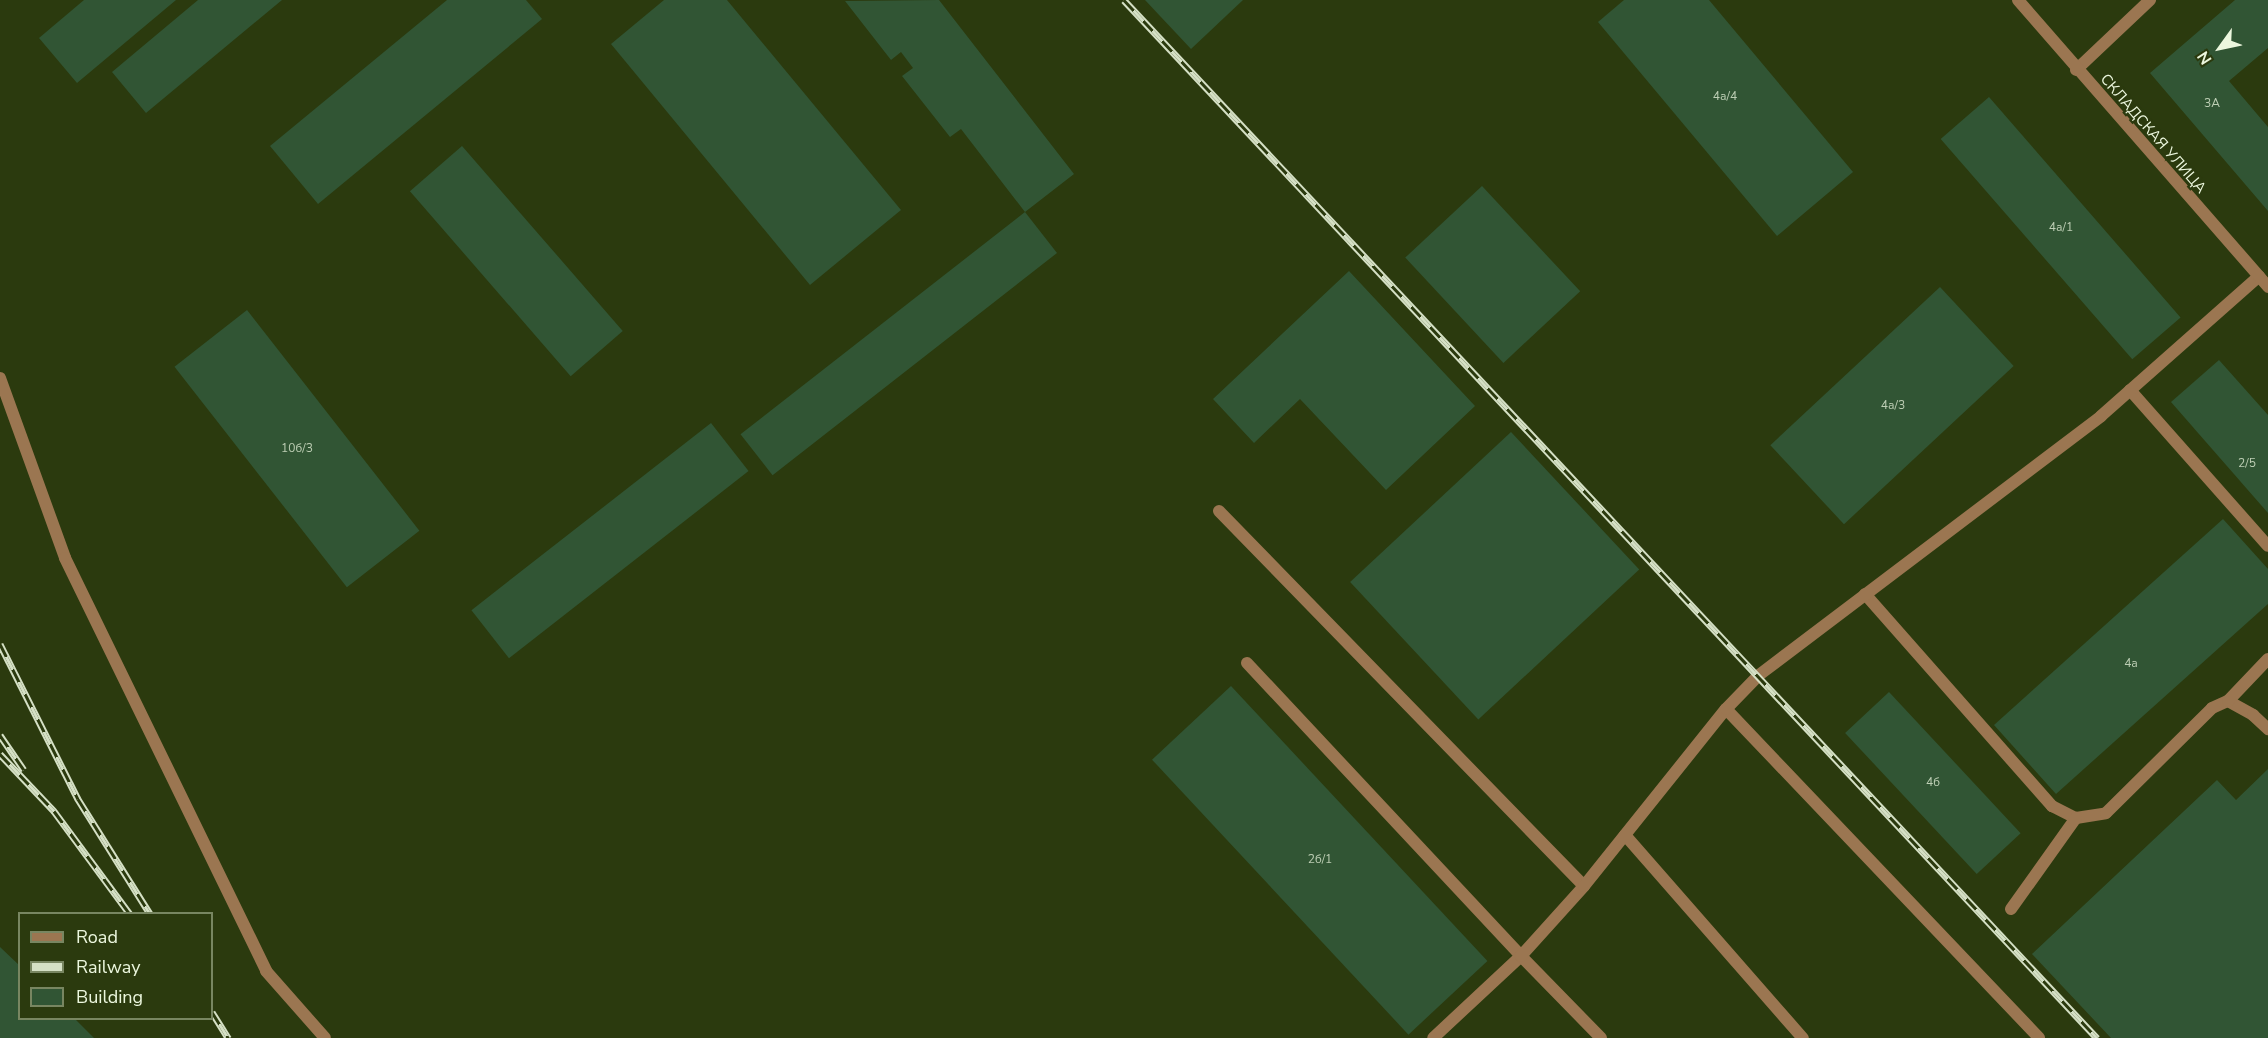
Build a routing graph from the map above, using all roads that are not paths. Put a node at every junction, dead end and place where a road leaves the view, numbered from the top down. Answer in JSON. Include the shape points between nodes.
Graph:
{"nodes":[{"id":1,"x":2018,"y":0,"type":"edge"},
{"id":2,"x":2150,"y":0,"type":"edge"},
{"id":3,"x":2076,"y":70,"type":"junction"},
{"id":4,"x":2259,"y":276,"type":"junction"},
{"id":5,"x":2268,"y":287,"type":"edge"},
{"id":6,"x":0,"y":378,"type":"edge"},
{"id":7,"x":2130,"y":390,"type":"junction"},
{"id":8,"x":1219,"y":511,"type":"dead end"},
{"id":9,"x":2268,"y":546,"type":"edge"},
{"id":10,"x":1865,"y":594,"type":"junction"},
{"id":11,"x":2268,"y":659,"type":"edge"},
{"id":12,"x":1247,"y":663,"type":"dead end"},
{"id":13,"x":2228,"y":702,"type":"junction"},
{"id":14,"x":1726,"y":709,"type":"junction"},
{"id":15,"x":2268,"y":729,"type":"edge"},
{"id":16,"x":2076,"y":818,"type":"junction"},
{"id":17,"x":1625,"y":835,"type":"junction"},
{"id":18,"x":1584,"y":886,"type":"junction"},
{"id":19,"x":2011,"y":909,"type":"dead end"},
{"id":20,"x":1521,"y":956,"type":"junction"},
{"id":21,"x":325,"y":1038,"type":"edge"},
{"id":22,"x":1433,"y":1038,"type":"edge"},
{"id":23,"x":1601,"y":1038,"type":"edge"},
{"id":24,"x":1803,"y":1038,"type":"edge"},
{"id":25,"x":2039,"y":1038,"type":"edge"}],
"edges":[{"from":1,"to":3,"type":"street","name":"СКЛАДСКАЯ УЛИЦА"},
{"from":2,"to":3,"type":"street"},
{"from":3,"to":4,"type":"street","name":"СКЛАДСКАЯ УЛИЦА"},
{"from":4,"to":5,"type":"street","name":"СКЛАДСКАЯ УЛИЦА"},
{"from":4,"to":7,"type":"street"},
{"from":6,"to":21,"type":"street","via":[[65,558],[266,971]]},
{"from":7,"to":9,"type":"street"},
{"from":7,"to":10,"type":"street"},
{"from":8,"to":18,"type":"street"},
{"from":10,"to":14,"type":"street","via":[[1759,675]]},
{"from":10,"to":16,"type":"street","via":[[2052,806]]},
{"from":11,"to":13,"type":"street"},
{"from":12,"to":20,"type":"street"},
{"from":13,"to":15,"type":"street","via":[[2253,715]]},
{"from":13,"to":16,"type":"street","via":[[2212,708],[2106,813]]},
{"from":14,"to":17,"type":"street"},
{"from":14,"to":25,"type":"street"},
{"from":16,"to":19,"type":"street"},
{"from":17,"to":18,"type":"street"},
{"from":17,"to":24,"type":"street"},
{"from":18,"to":20,"type":"street"},
{"from":20,"to":22,"type":"street"},
{"from":20,"to":23,"type":"street"}]}
